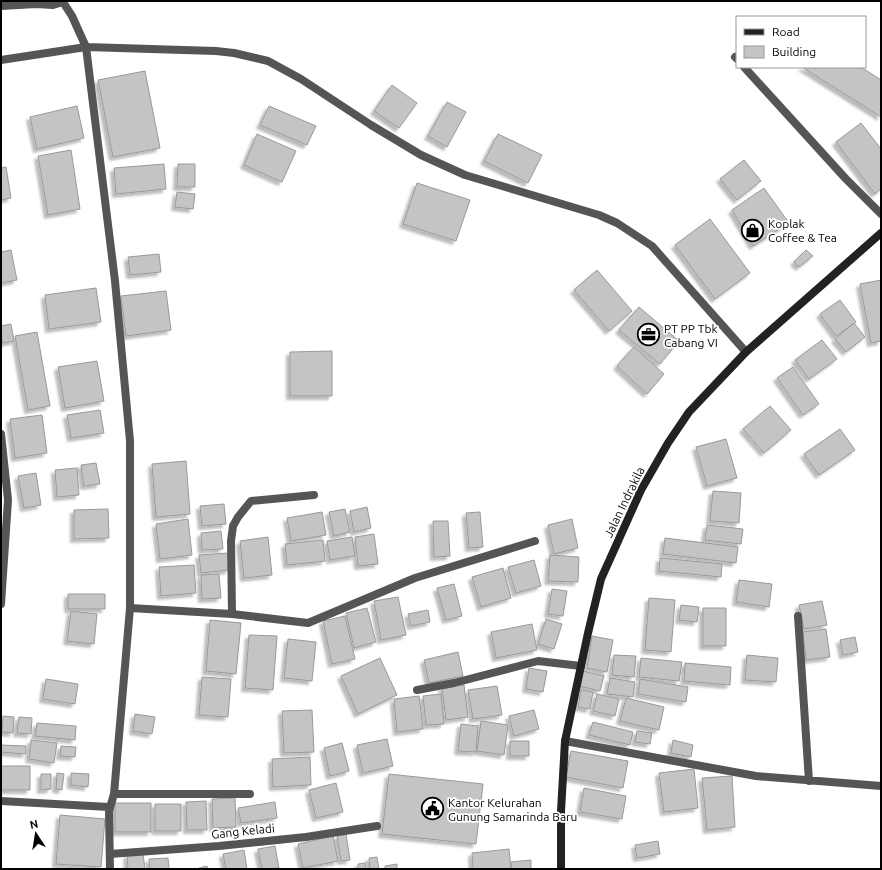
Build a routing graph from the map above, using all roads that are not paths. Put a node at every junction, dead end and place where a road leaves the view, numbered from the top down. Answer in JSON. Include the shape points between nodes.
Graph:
{"nodes":[{"id":1,"x":1,"y":6,"type":"edge"},
{"id":2,"x":86,"y":47,"type":"junction"},
{"id":3,"x":1,"y":60,"type":"edge"},
{"id":4,"x":745,"y":68,"type":"edge"},
{"id":5,"x":881,"y":214,"type":"edge"},
{"id":6,"x":881,"y":233,"type":"edge"},
{"id":7,"x":746,"y":352,"type":"junction"},
{"id":8,"x":1,"y":434,"type":"edge"},
{"id":9,"x":314,"y":495,"type":"dead end"},
{"id":10,"x":535,"y":541,"type":"dead end"},
{"id":11,"x":1,"y":604,"type":"edge"},
{"id":12,"x":130,"y":608,"type":"junction"},
{"id":13,"x":232,"y":614,"type":"junction"},
{"id":14,"x":798,"y":616,"type":"dead end"},
{"id":15,"x":581,"y":666,"type":"junction"},
{"id":16,"x":417,"y":690,"type":"dead end"},
{"id":17,"x":565,"y":741,"type":"junction"},
{"id":18,"x":809,"y":781,"type":"junction"},
{"id":19,"x":881,"y":786,"type":"edge"},
{"id":20,"x":114,"y":794,"type":"junction"},
{"id":21,"x":250,"y":794,"type":"dead end"},
{"id":22,"x":1,"y":801,"type":"edge"},
{"id":23,"x":109,"y":807,"type":"junction"},
{"id":24,"x":377,"y":826,"type":"dead end"},
{"id":25,"x":110,"y":854,"type":"junction"},
{"id":26,"x":110,"y":869,"type":"edge"},
{"id":27,"x":561,"y":869,"type":"edge"}],
"edges":[{"from":1,"to":2,"type":"street","via":[[53,5],[63,2]]},
{"from":2,"to":3,"type":"street"},
{"from":2,"to":7,"type":"street","via":[[216,51],[268,61],[421,155],[440,164],[465,175],[599,216],[632,232],[652,246]]},
{"from":2,"to":12,"type":"street","via":[[115,281],[130,441]]},
{"from":4,"to":5,"type":"street"},
{"from":6,"to":7,"type":"street","name":"Jalan Indrakila"},
{"from":7,"to":15,"type":"street","name":"Jalan Indrakila","via":[[689,412],[641,490],[601,579]]},
{"from":8,"to":11,"type":"street","via":[[8,500]]},
{"from":9,"to":13,"type":"street","via":[[251,501],[238,517],[233,526],[231,542]]},
{"from":10,"to":13,"type":"street","via":[[415,578],[308,623]]},
{"from":12,"to":13,"type":"street"},
{"from":12,"to":20,"type":"street"},
{"from":14,"to":18,"type":"street"},
{"from":15,"to":16,"type":"street","via":[[538,661]]},
{"from":15,"to":17,"type":"street","name":"Jalan Indrakila"},
{"from":17,"to":18,"type":"street","via":[[756,776]]},
{"from":17,"to":27,"type":"street","name":"Jalan Indrakila"},
{"from":18,"to":19,"type":"street"},
{"from":20,"to":21,"type":"street"},
{"from":20,"to":23,"type":"street"},
{"from":22,"to":23,"type":"street"},
{"from":23,"to":25,"type":"street"},
{"from":24,"to":25,"type":"street","name":"Gang Keladi","via":[[306,837]]},
{"from":25,"to":26,"type":"street"}]}
